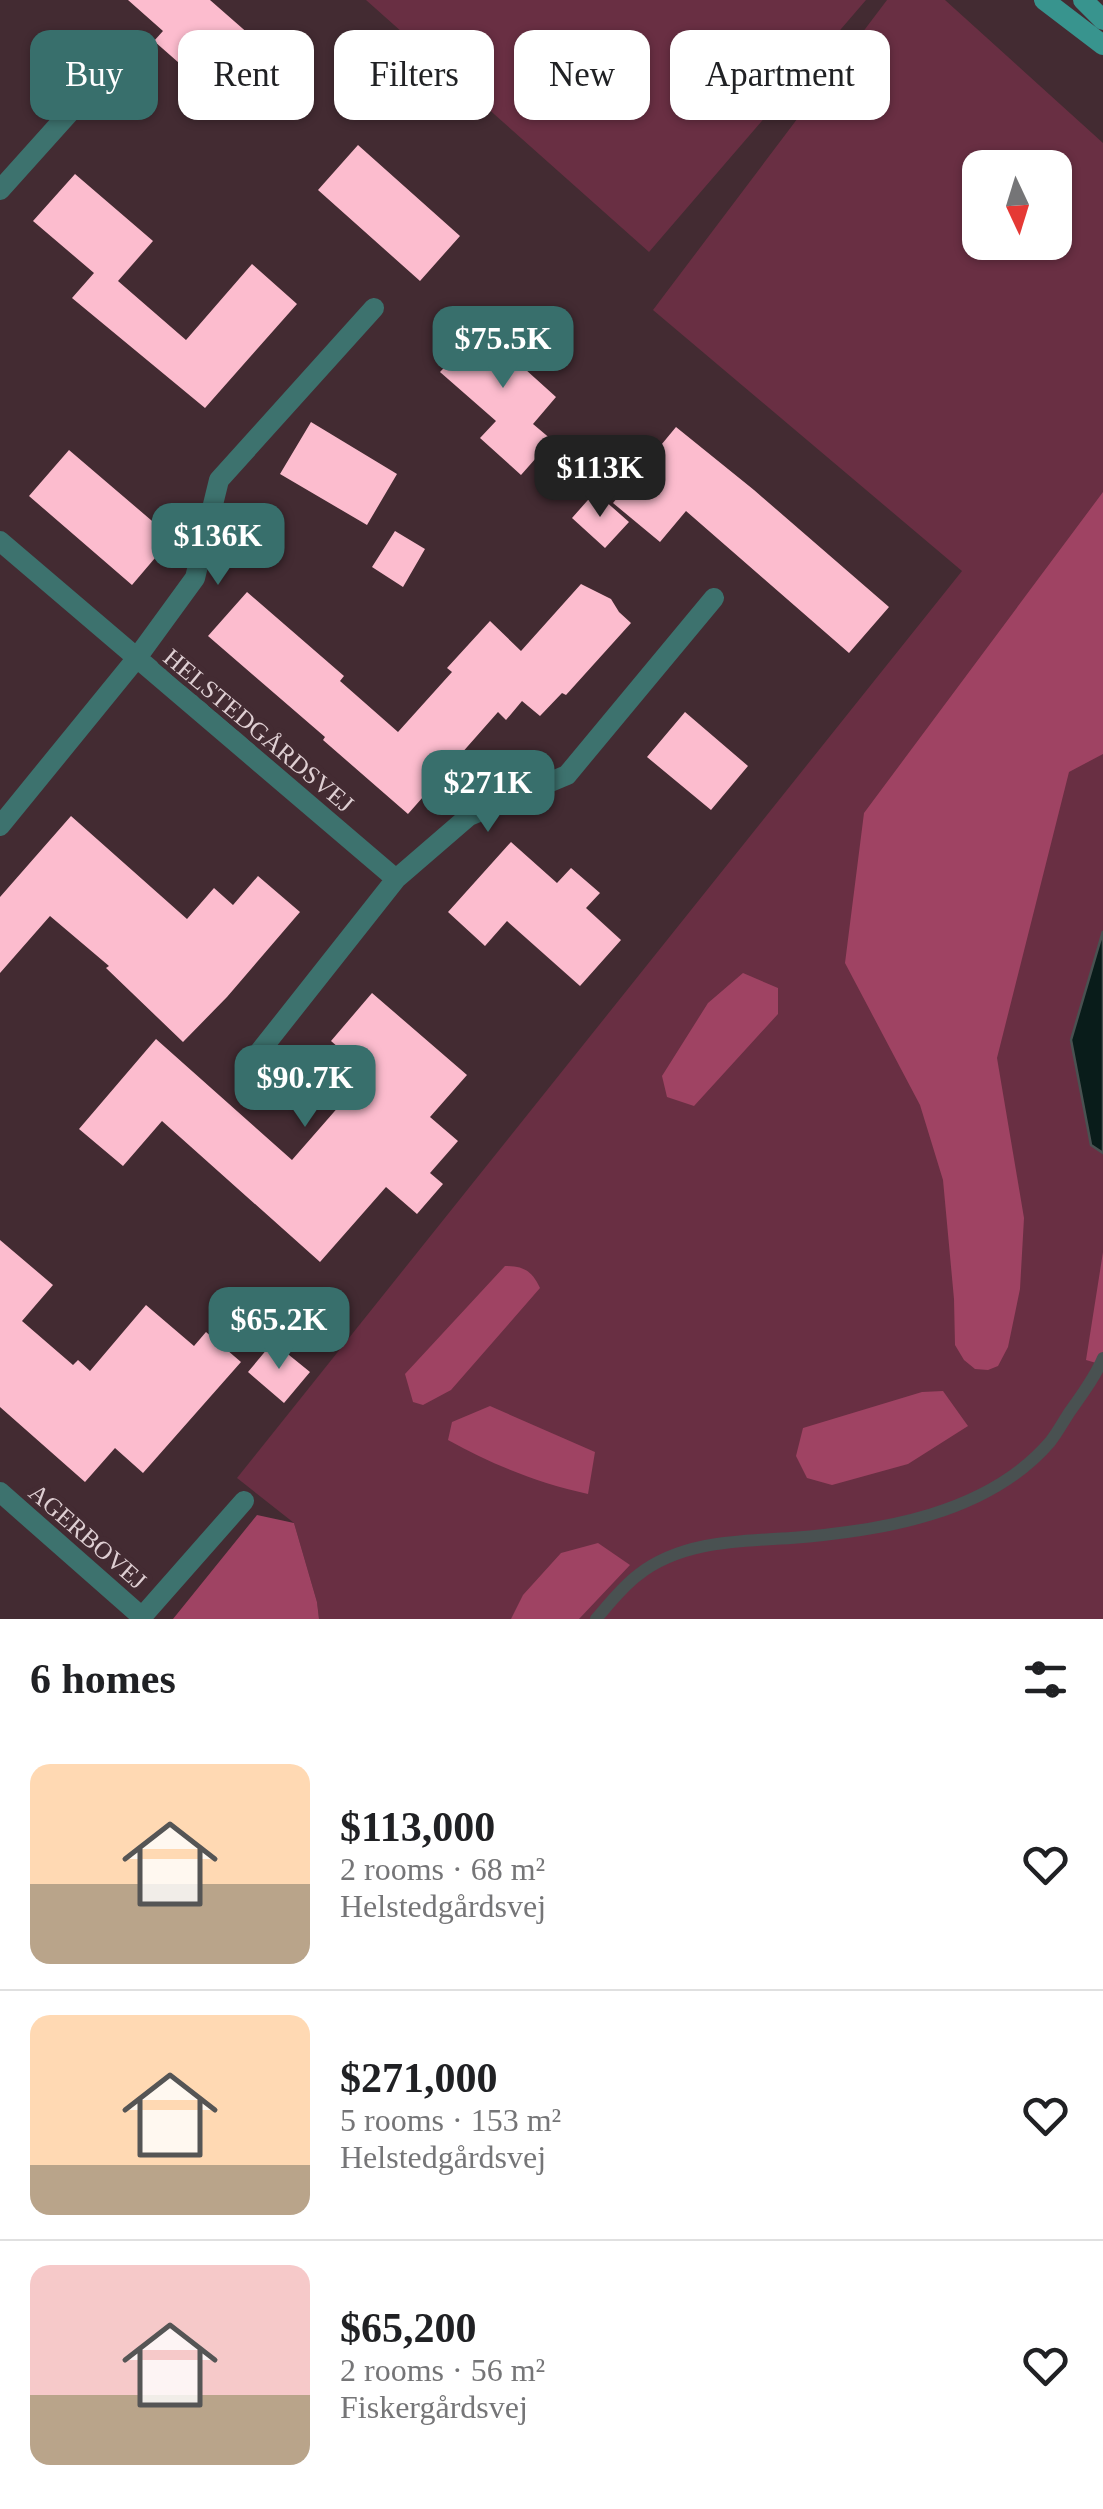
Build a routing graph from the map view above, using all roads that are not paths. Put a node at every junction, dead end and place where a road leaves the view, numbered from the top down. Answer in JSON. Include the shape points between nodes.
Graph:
{"nodes":[{"id":1,"x":1044,"y":0,"type":"edge"},
{"id":2,"x":1084,"y":0,"type":"edge"},
{"id":3,"x":1103,"y":20,"type":"edge"},
{"id":4,"x":1103,"y":45,"type":"edge"},
{"id":5,"x":63,"y":120,"type":"edge"},
{"id":6,"x":0,"y":190,"type":"edge"},
{"id":7,"x":374,"y":308,"type":"dead end"},
{"id":8,"x":0,"y":541,"type":"edge"},
{"id":9,"x":714,"y":598,"type":"dead end"},
{"id":10,"x":136,"y":659,"type":"junction"},
{"id":11,"x":0,"y":826,"type":"edge"},
{"id":12,"x":396,"y":879,"type":"junction"},
{"id":13,"x":300,"y":1100,"type":"dead end"},
{"id":14,"x":0,"y":1492,"type":"edge"},
{"id":15,"x":244,"y":1501,"type":"dead end"},
{"id":16,"x":141,"y":1618,"type":"edge"}],
"edges":[{"from":1,"to":4,"type":"main road"},
{"from":2,"to":3,"type":"main road"},
{"from":5,"to":6,"type":"street"},
{"from":7,"to":10,"type":"street","name":"HELSTEDGÅRDSVEJ","via":[[219,480],[195,578]]},
{"from":8,"to":10,"type":"street","name":"HELSTEDGÅRDSVEJ"},
{"from":9,"to":12,"type":"street","via":[[566,776],[469,816]]},
{"from":10,"to":11,"type":"street","name":"HELSTEDGÅRDSVEJ"},
{"from":10,"to":12,"type":"street","name":"HELSTEDGÅRDSVEJ"},
{"from":12,"to":13,"type":"street","via":[[253,1060]]},
{"from":14,"to":16,"type":"street","name":"AGERBOVEJ"},
{"from":15,"to":16,"type":"street"}]}
